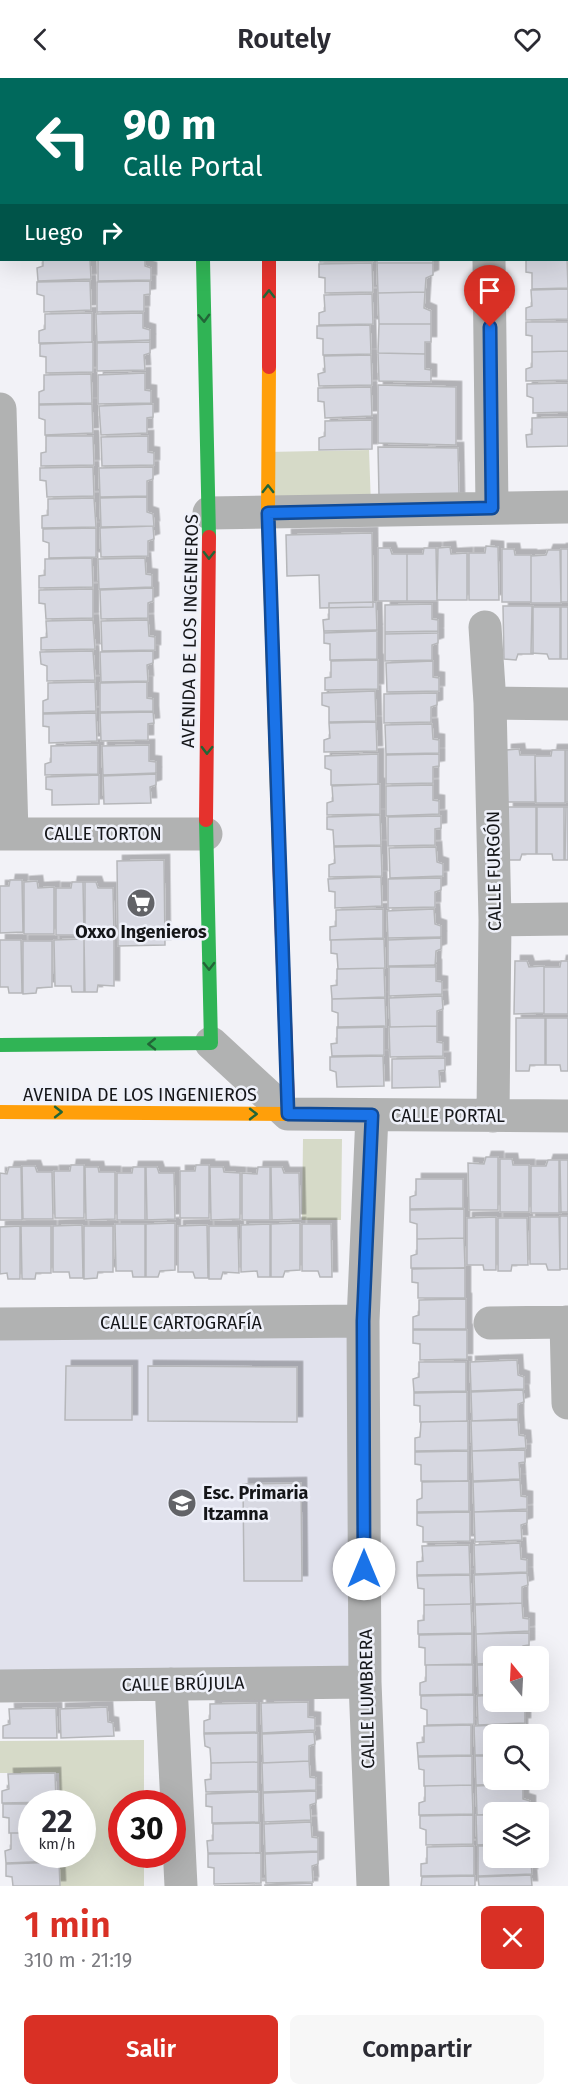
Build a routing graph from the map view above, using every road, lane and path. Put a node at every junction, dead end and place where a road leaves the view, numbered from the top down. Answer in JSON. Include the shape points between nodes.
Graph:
{"nodes":[{"id":1,"x":202,"y":261,"type":"edge"},
{"id":2,"x":269,"y":261,"type":"edge"},
{"id":3,"x":489,"y":261,"type":"edge"},
{"id":4,"x":0,"y":409,"type":"edge"},
{"id":5,"x":568,"y":507,"type":"edge"},
{"id":6,"x":492,"y":508,"type":"junction"},
{"id":7,"x":209,"y":513,"type":"junction"},
{"id":8,"x":268,"y":513,"type":"junction"},
{"id":9,"x":485,"y":627,"type":"dead end"},
{"id":10,"x":490,"y":703,"type":"junction"},
{"id":11,"x":568,"y":704,"type":"edge"},
{"id":12,"x":6,"y":833,"type":"edge"},
{"id":13,"x":206,"y":834,"type":"junction"},
{"id":14,"x":568,"y":919,"type":"edge"},
{"id":15,"x":495,"y":920,"type":"junction"},
{"id":16,"x":211,"y":1043,"type":"junction"},
{"id":17,"x":0,"y":1045,"type":"edge"},
{"id":18,"x":0,"y":1112,"type":"edge"},
{"id":19,"x":288,"y":1114,"type":"junction"},
{"id":20,"x":372,"y":1115,"type":"junction"},
{"id":21,"x":493,"y":1116,"type":"junction"},
{"id":22,"x":568,"y":1116,"type":"edge"},
{"id":23,"x":363,"y":1321,"type":"junction"},
{"id":24,"x":567,"y":1322,"type":"edge"},
{"id":25,"x":490,"y":1323,"type":"dead end"},
{"id":26,"x":0,"y":1324,"type":"edge"},
{"id":27,"x":568,"y":1403,"type":"edge"},
{"id":28,"x":365,"y":1682,"type":"junction"},
{"id":29,"x":171,"y":1684,"type":"junction"},
{"id":30,"x":0,"y":1686,"type":"edge"},
{"id":31,"x":181,"y":1886,"type":"edge"},
{"id":32,"x":373,"y":1886,"type":"edge"}],
"edges":[{"from":1,"to":7,"type":"street","name":"AVENIDA DE LOS INGENIEROS","one_way":true},
{"from":8,"to":2,"type":"street","one_way":true},
{"from":3,"to":6,"type":"street"},
{"from":4,"to":12,"type":"street"},
{"from":5,"to":6,"type":"street"},
{"from":6,"to":8,"type":"street"},
{"from":7,"to":8,"type":"street"},
{"from":7,"to":13,"type":"street","name":"AVENIDA DE LOS INGENIEROS","one_way":true},
{"from":8,"to":19,"type":"street"},
{"from":9,"to":10,"type":"street","name":"CALLE FURGÓN"},
{"from":10,"to":11,"type":"street"},
{"from":10,"to":15,"type":"street","name":"CALLE FURGÓN"},
{"from":12,"to":13,"type":"street","name":"CALLE TORTON"},
{"from":13,"to":16,"type":"street","name":"AVENIDA DE LOS INGENIEROS","one_way":true},
{"from":14,"to":15,"type":"street"},
{"from":15,"to":21,"type":"street","name":"CALLE FURGÓN"},
{"from":16,"to":17,"type":"street","one_way":true},
{"from":16,"to":19,"type":"street"},
{"from":18,"to":19,"type":"street","name":"AVENIDA DE LOS INGENIEROS","one_way":true},
{"from":19,"to":20,"type":"street","name":"CALLE PORTAL"},
{"from":20,"to":21,"type":"street","name":"CALLE PORTAL"},
{"from":20,"to":23,"type":"street","name":"CALLE LUMBRERA"},
{"from":21,"to":22,"type":"street","name":"CALLE PORTAL"},
{"from":23,"to":26,"type":"street","name":"CALLE CARTOGRAFÍA"},
{"from":23,"to":28,"type":"street","name":"CALLE LUMBRERA"},
{"from":24,"to":25,"type":"street"},
{"from":24,"to":27,"type":"street"},
{"from":28,"to":29,"type":"street","name":"CALLE BRÚJULA"},
{"from":28,"to":32,"type":"street","name":"CALLE LUMBRERA"},
{"from":29,"to":30,"type":"street","name":"CALLE BRÚJULA"},
{"from":29,"to":31,"type":"street"}]}
